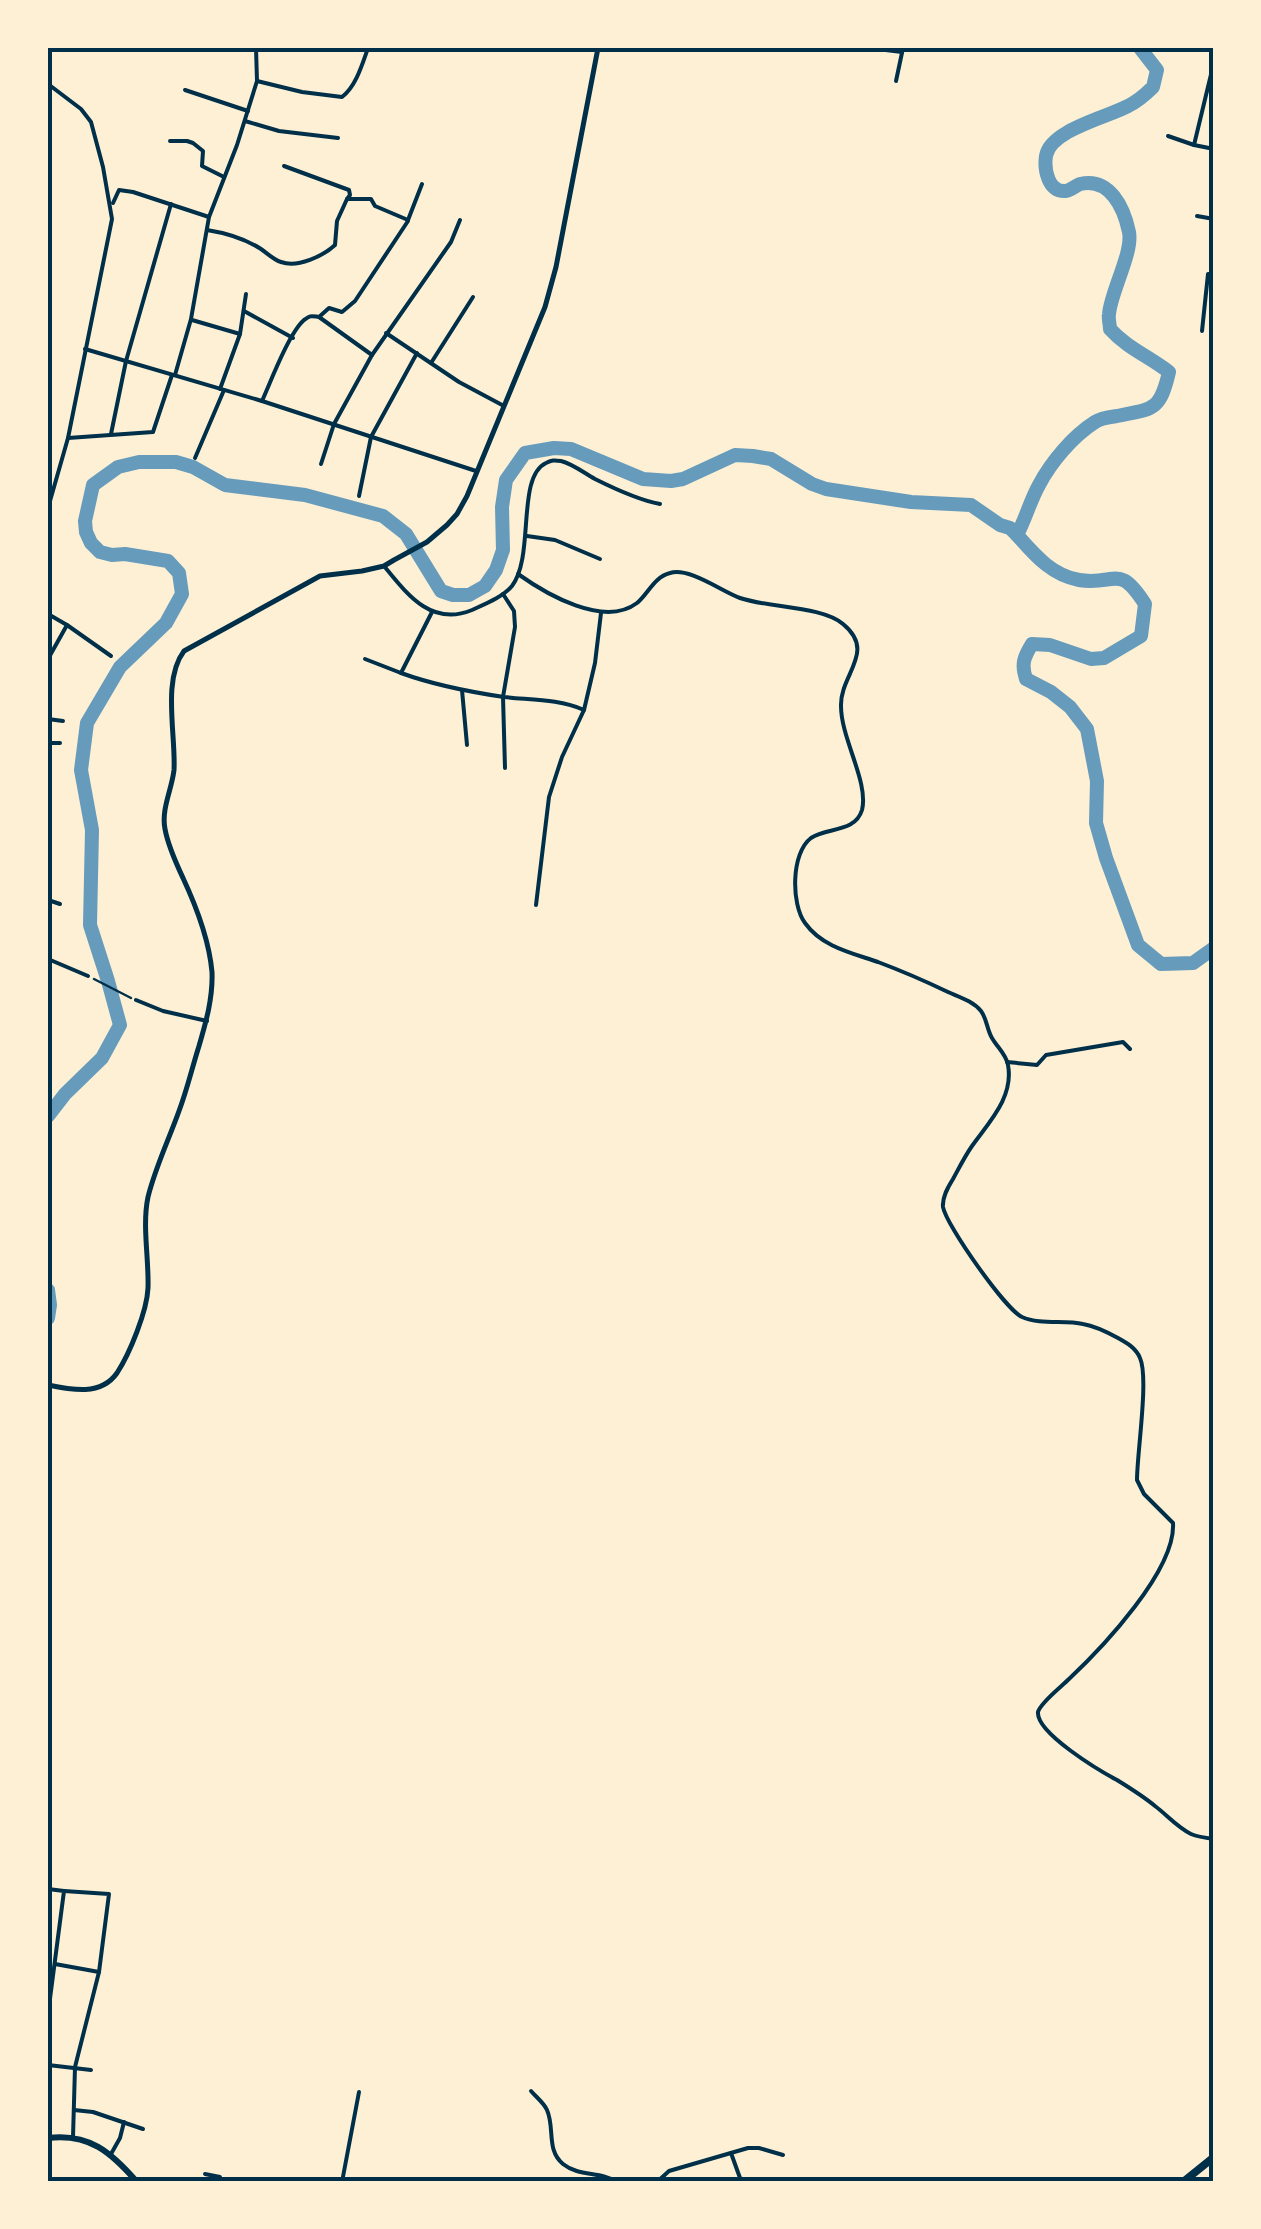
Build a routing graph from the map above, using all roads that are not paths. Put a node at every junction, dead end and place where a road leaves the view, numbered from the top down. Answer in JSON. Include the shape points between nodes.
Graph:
{"nodes":[{"id":1,"x":256,"y":48,"type":"edge"},
{"id":2,"x":368,"y":48,"type":"edge"},
{"id":3,"x":598,"y":48,"type":"edge"},
{"id":4,"x":868,"y":48,"type":"edge"},
{"id":5,"x":903,"y":50,"type":"edge"},
{"id":6,"x":1214,"y":62,"type":"edge"},
{"id":7,"x":257,"y":81,"type":"junction"},
{"id":8,"x":896,"y":81,"type":"dead end"},
{"id":9,"x":48,"y":84,"type":"edge"},
{"id":10,"x":185,"y":90,"type":"dead end"},
{"id":11,"x":1204,"y":100,"type":"junction"},
{"id":12,"x":1214,"y":103,"type":"edge"},
{"id":13,"x":248,"y":111,"type":"junction"},
{"id":14,"x":245,"y":120,"type":"junction"},
{"id":15,"x":1168,"y":136,"type":"dead end"},
{"id":16,"x":338,"y":138,"type":"dead end"},
{"id":17,"x":170,"y":141,"type":"dead end"},
{"id":18,"x":1194,"y":144,"type":"junction"},
{"id":19,"x":1214,"y":148,"type":"edge"},
{"id":20,"x":284,"y":166,"type":"dead end"},
{"id":21,"x":224,"y":178,"type":"junction"},
{"id":22,"x":422,"y":184,"type":"dead end"},
{"id":23,"x":347,"y":199,"type":"junction"},
{"id":24,"x":171,"y":204,"type":"junction"},
{"id":25,"x":111,"y":207,"type":"junction"},
{"id":26,"x":1197,"y":216,"type":"dead end"},
{"id":27,"x":209,"y":217,"type":"junction"},
{"id":28,"x":1214,"y":219,"type":"edge"},
{"id":29,"x":408,"y":220,"type":"junction"},
{"id":30,"x":460,"y":220,"type":"dead end"},
{"id":31,"x":206,"y":230,"type":"junction"},
{"id":32,"x":1214,"y":275,"type":"edge"},
{"id":33,"x":246,"y":294,"type":"dead end"},
{"id":34,"x":473,"y":297,"type":"dead end"},
{"id":35,"x":244,"y":312,"type":"junction"},
{"id":36,"x":320,"y":317,"type":"junction"},
{"id":37,"x":191,"y":319,"type":"junction"},
{"id":38,"x":1202,"y":332,"type":"dead end"},
{"id":39,"x":240,"y":334,"type":"junction"},
{"id":40,"x":386,"y":334,"type":"junction"},
{"id":41,"x":293,"y":338,"type":"junction"},
{"id":42,"x":85,"y":349,"type":"junction"},
{"id":43,"x":416,"y":353,"type":"junction"},
{"id":44,"x":372,"y":355,"type":"junction"},
{"id":45,"x":126,"y":361,"type":"junction"},
{"id":46,"x":431,"y":363,"type":"junction"},
{"id":47,"x":173,"y":375,"type":"junction"},
{"id":48,"x":222,"y":390,"type":"junction"},
{"id":49,"x":262,"y":400,"type":"junction"},
{"id":50,"x":504,"y":406,"type":"junction"},
{"id":51,"x":334,"y":424,"type":"junction"},
{"id":52,"x":112,"y":434,"type":"junction"},
{"id":53,"x":371,"y":437,"type":"junction"},
{"id":54,"x":68,"y":438,"type":"junction"},
{"id":55,"x":195,"y":458,"type":"dead end"},
{"id":56,"x":321,"y":464,"type":"dead end"},
{"id":57,"x":477,"y":471,"type":"junction"},
{"id":58,"x":359,"y":496,"type":"dead end"},
{"id":59,"x":660,"y":504,"type":"dead end"},
{"id":60,"x":48,"y":508,"type":"edge"},
{"id":61,"x":527,"y":536,"type":"junction"},
{"id":62,"x":600,"y":558,"type":"dead end"},
{"id":63,"x":384,"y":566,"type":"junction"},
{"id":64,"x":518,"y":574,"type":"junction"},
{"id":65,"x":503,"y":594,"type":"junction"},
{"id":66,"x":432,"y":612,"type":"junction"},
{"id":67,"x":601,"y":613,"type":"junction"},
{"id":68,"x":48,"y":614,"type":"edge"},
{"id":69,"x":67,"y":625,"type":"junction"},
{"id":70,"x":111,"y":656,"type":"dead end"},
{"id":71,"x":365,"y":658,"type":"dead end"},
{"id":72,"x":48,"y":659,"type":"edge"},
{"id":73,"x":401,"y":673,"type":"junction"},
{"id":74,"x":462,"y":690,"type":"junction"},
{"id":75,"x":503,"y":696,"type":"junction"},
{"id":76,"x":584,"y":710,"type":"junction"},
{"id":77,"x":48,"y":719,"type":"edge"},
{"id":78,"x":63,"y":721,"type":"dead end"},
{"id":79,"x":48,"y":743,"type":"edge"},
{"id":80,"x":60,"y":743,"type":"dead end"},
{"id":81,"x":467,"y":745,"type":"dead end"},
{"id":82,"x":505,"y":768,"type":"dead end"},
{"id":83,"x":48,"y":900,"type":"edge"},
{"id":84,"x":60,"y":904,"type":"dead end"},
{"id":85,"x":536,"y":905,"type":"dead end"},
{"id":86,"x":48,"y":958,"type":"edge"},
{"id":87,"x":88,"y":976,"type":"road end"},
{"id":88,"x":136,"y":1000,"type":"road end"},
{"id":89,"x":207,"y":1021,"type":"junction"},
{"id":90,"x":1130,"y":1049,"type":"dead end"},
{"id":91,"x":1007,"y":1062,"type":"junction"},
{"id":92,"x":48,"y":1385,"type":"edge"},
{"id":93,"x":1214,"y":1839,"type":"edge"},
{"id":94,"x":48,"y":1889,"type":"edge"},
{"id":95,"x":64,"y":1892,"type":"junction"},
{"id":96,"x":54,"y":1964,"type":"junction"},
{"id":97,"x":99,"y":1972,"type":"junction"},
{"id":98,"x":48,"y":2014,"type":"edge"},
{"id":99,"x":48,"y":2065,"type":"edge"},
{"id":100,"x":75,"y":2067,"type":"junction"},
{"id":101,"x":91,"y":2070,"type":"dead end"},
{"id":102,"x":359,"y":2092,"type":"dead end"},
{"id":103,"x":530,"y":2092,"type":"dead end"},
{"id":104,"x":74,"y":2110,"type":"junction"},
{"id":105,"x":124,"y":2122,"type":"junction"},
{"id":106,"x":143,"y":2129,"type":"dead end"},
{"id":107,"x":73,"y":2137,"type":"junction"},
{"id":108,"x":48,"y":2138,"type":"edge"},
{"id":109,"x":731,"y":2153,"type":"junction"},
{"id":110,"x":110,"y":2154,"type":"junction"},
{"id":111,"x":783,"y":2154,"type":"dead end"},
{"id":112,"x":1214,"y":2157,"type":"edge"},
{"id":113,"x":205,"y":2174,"type":"dead end"},
{"id":114,"x":137,"y":2182,"type":"edge"},
{"id":115,"x":220,"y":2182,"type":"edge"},
{"id":116,"x":342,"y":2182,"type":"edge"},
{"id":117,"x":617,"y":2182,"type":"edge"},
{"id":118,"x":657,"y":2182,"type":"edge"},
{"id":119,"x":749,"y":2182,"type":"edge"},
{"id":120,"x":1183,"y":2182,"type":"edge"}],
"edges":[{"from":1,"to":7,"type":"street"},
{"from":2,"to":7,"type":"street","via":[[342,97]]},
{"from":3,"to":50,"type":"street","via":[[556,267]]},
{"from":4,"to":5,"type":"street"},
{"from":5,"to":8,"type":"street"},
{"from":6,"to":11,"type":"street"},
{"from":7,"to":13,"type":"street"},
{"from":9,"to":25,"type":"street","via":[[92,122]]},
{"from":10,"to":13,"type":"street"},
{"from":11,"to":12,"type":"street"},
{"from":11,"to":18,"type":"street"},
{"from":13,"to":14,"type":"street"},
{"from":14,"to":16,"type":"street","via":[[279,132]]},
{"from":14,"to":21,"type":"street"},
{"from":15,"to":18,"type":"street"},
{"from":17,"to":21,"type":"street","via":[[193,143],[203,151],[202,166]]},
{"from":18,"to":19,"type":"street"},
{"from":20,"to":23,"type":"street","via":[[350,190]]},
{"from":21,"to":27,"type":"street"},
{"from":22,"to":29,"type":"street"},
{"from":23,"to":29,"type":"street","via":[[366,197]]},
{"from":23,"to":31,"type":"street","via":[[334,245],[302,262],[282,263],[227,233]]},
{"from":24,"to":25,"type":"street","via":[[119,190]]},
{"from":24,"to":27,"type":"street"},
{"from":24,"to":45,"type":"street"},
{"from":25,"to":42,"type":"street"},
{"from":26,"to":28,"type":"street"},
{"from":27,"to":31,"type":"street"},
{"from":29,"to":36,"type":"street","via":[[355,301]]},
{"from":30,"to":40,"type":"street"},
{"from":31,"to":37,"type":"street"},
{"from":32,"to":38,"type":"street","via":[[1208,274]]},
{"from":33,"to":35,"type":"street"},
{"from":34,"to":46,"type":"street"},
{"from":35,"to":39,"type":"street"},
{"from":35,"to":41,"type":"street"},
{"from":36,"to":41,"type":"street","via":[[301,323]]},
{"from":36,"to":44,"type":"street"},
{"from":37,"to":39,"type":"street"},
{"from":37,"to":47,"type":"street"},
{"from":39,"to":48,"type":"street"},
{"from":40,"to":43,"type":"street"},
{"from":40,"to":44,"type":"street"},
{"from":41,"to":49,"type":"street"},
{"from":42,"to":45,"type":"street"},
{"from":42,"to":54,"type":"street"},
{"from":43,"to":46,"type":"street"},
{"from":43,"to":53,"type":"street"},
{"from":44,"to":51,"type":"street"},
{"from":45,"to":47,"type":"street"},
{"from":45,"to":52,"type":"street"},
{"from":46,"to":50,"type":"street"},
{"from":47,"to":48,"type":"street"},
{"from":47,"to":52,"type":"street","via":[[153,432]]},
{"from":48,"to":49,"type":"street"},
{"from":48,"to":55,"type":"street"},
{"from":49,"to":51,"type":"street"},
{"from":50,"to":57,"type":"street"},
{"from":51,"to":53,"type":"street"},
{"from":51,"to":56,"type":"street"},
{"from":52,"to":54,"type":"street"},
{"from":53,"to":57,"type":"street"},
{"from":53,"to":58,"type":"street"},
{"from":54,"to":60,"type":"street"},
{"from":57,"to":63,"type":"street","via":[[457,514],[427,542]]},
{"from":59,"to":61,"type":"street","via":[[565,462],[548,461],[530,489]]},
{"from":61,"to":62,"type":"street"},
{"from":61,"to":64,"type":"street"},
{"from":63,"to":66,"type":"street"},
{"from":63,"to":89,"type":"street","via":[[320,576],[179,658],[172,698],[174,773],[164,828],[208,944]]},
{"from":64,"to":65,"type":"street"},
{"from":64,"to":67,"type":"street","via":[[546,594]]},
{"from":65,"to":66,"type":"street","via":[[454,615]]},
{"from":65,"to":75,"type":"street","via":[[515,627]]},
{"from":66,"to":73,"type":"street"},
{"from":67,"to":76,"type":"street"},
{"from":67,"to":91,"type":"street","via":[[635,605],[661,576],[684,572],[741,598],[825,614],[846,626],[858,650],[842,690],[841,722],[863,803],[850,825],[816,835],[804,846],[797,908],[806,924],[848,954],[974,1004]]},
{"from":68,"to":69,"type":"street"},
{"from":69,"to":70,"type":"street"},
{"from":69,"to":72,"type":"street"},
{"from":71,"to":73,"type":"street"},
{"from":73,"to":74,"type":"street"},
{"from":74,"to":75,"type":"street"},
{"from":74,"to":81,"type":"street"},
{"from":75,"to":76,"type":"street"},
{"from":75,"to":82,"type":"street"},
{"from":76,"to":85,"type":"street","via":[[556,771]]},
{"from":77,"to":78,"type":"street"},
{"from":79,"to":80,"type":"street"},
{"from":83,"to":84,"type":"street"},
{"from":86,"to":87,"type":"street"},
{"from":88,"to":89,"type":"street"},
{"from":89,"to":92,"type":"street","via":[[148,1197],[148,1290],[131,1343],[108,1384],[79,1390]]},
{"from":90,"to":91,"type":"street","via":[[1122,1042],[1046,1055],[1037,1065]]},
{"from":91,"to":93,"type":"street","via":[[1000,1108],[950,1184],[943,1208],[1012,1310],[1030,1320],[1094,1326],[1138,1354],[1143,1375],[1137,1480],[1174,1529],[1131,1613],[1038,1715],[1073,1752],[1192,1834]]},
{"from":94,"to":95,"type":"street"},
{"from":95,"to":96,"type":"street"},
{"from":95,"to":97,"type":"street","via":[[109,1894]]},
{"from":96,"to":97,"type":"street"},
{"from":96,"to":98,"type":"street"},
{"from":97,"to":100,"type":"street"},
{"from":99,"to":100,"type":"street"},
{"from":100,"to":101,"type":"street"},
{"from":100,"to":104,"type":"street"},
{"from":102,"to":116,"type":"street"},
{"from":103,"to":117,"type":"street","via":[[548,2113],[556,2157],[567,2168]]},
{"from":104,"to":105,"type":"street"},
{"from":104,"to":107,"type":"street"},
{"from":105,"to":106,"type":"street"},
{"from":105,"to":110,"type":"street"},
{"from":107,"to":108,"type":"main road"},
{"from":107,"to":110,"type":"main road"},
{"from":109,"to":111,"type":"street","via":[[759,2148]]},
{"from":109,"to":118,"type":"street"},
{"from":109,"to":119,"type":"street","via":[[740,2178]]},
{"from":110,"to":114,"type":"main road"},
{"from":112,"to":120,"type":"highway"},
{"from":113,"to":115,"type":"street"}]}
